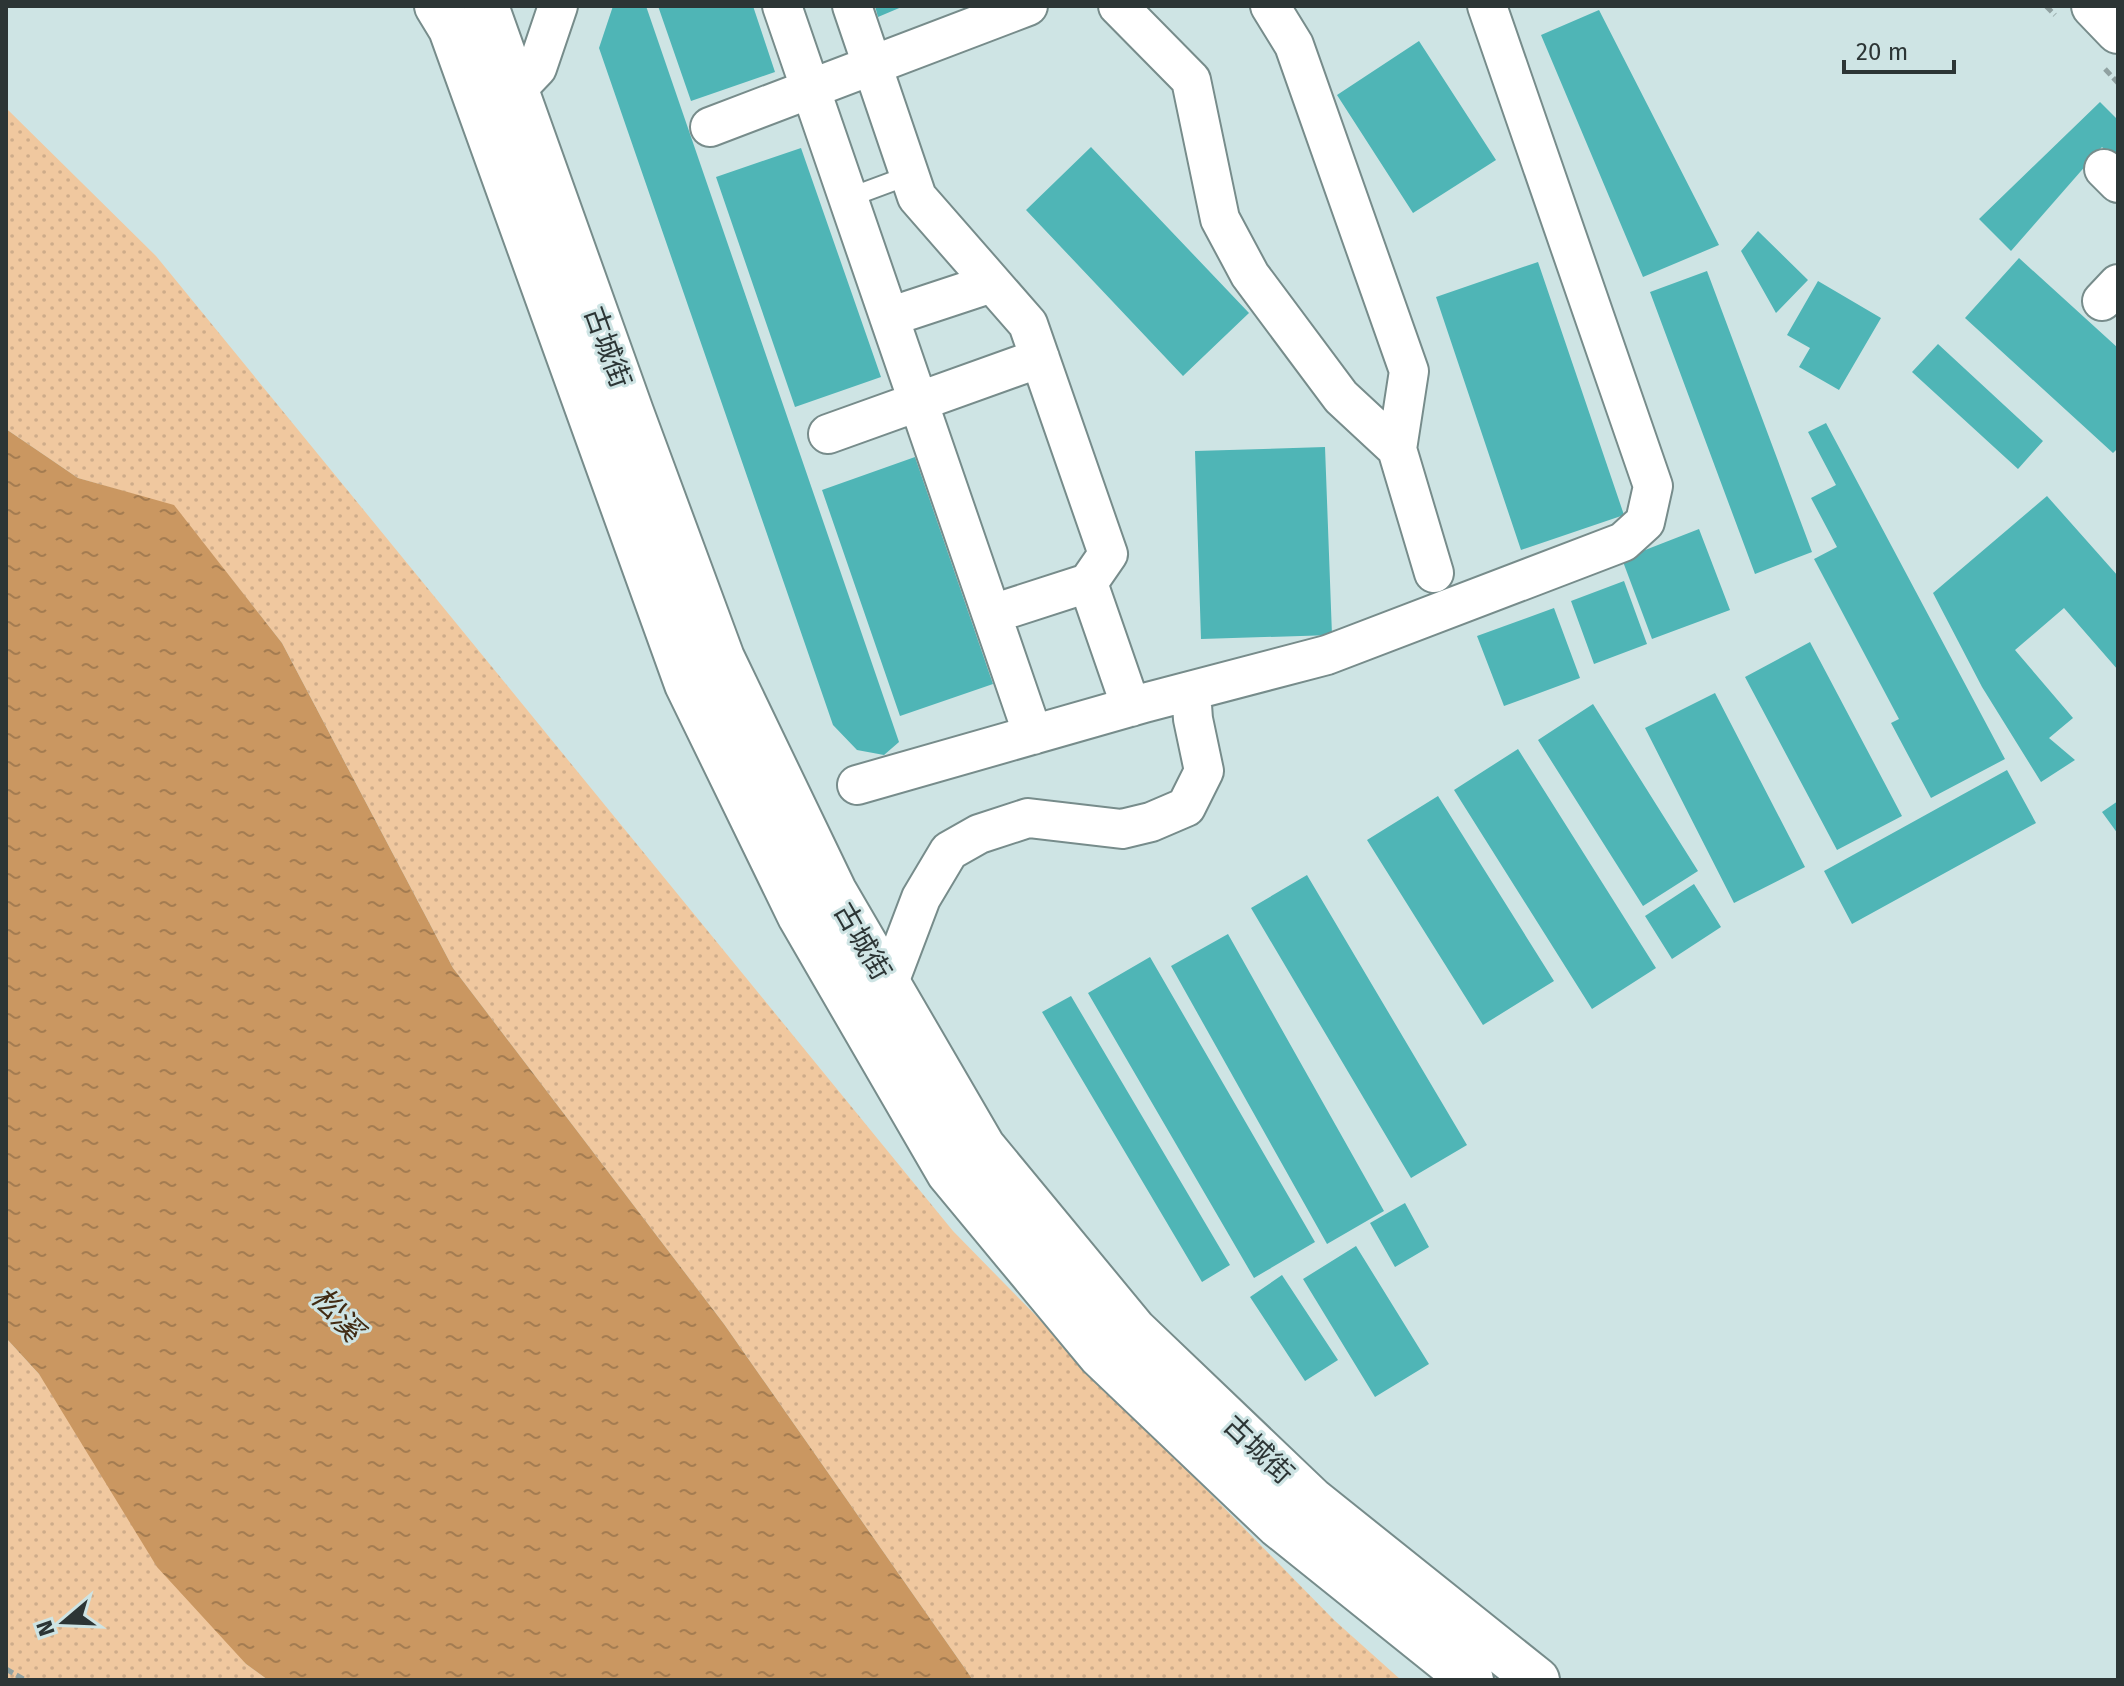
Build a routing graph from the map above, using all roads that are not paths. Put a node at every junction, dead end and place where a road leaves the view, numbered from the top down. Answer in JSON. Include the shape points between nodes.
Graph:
{"nodes":[{"id":1,"x":437,"y":6,"type":"edge"},
{"id":2,"x":486,"y":6,"type":"edge"},
{"id":3,"x":558,"y":6,"type":"edge"},
{"id":4,"x":782,"y":6,"type":"edge"},
{"id":5,"x":852,"y":6,"type":"edge"},
{"id":6,"x":1028,"y":6,"type":"edge"},
{"id":7,"x":1118,"y":6,"type":"edge"},
{"id":8,"x":1270,"y":6,"type":"edge"},
{"id":9,"x":1487,"y":6,"type":"edge"},
{"id":10,"x":2094,"y":6,"type":"edge"},
{"id":11,"x":2118,"y":31,"type":"edge"},
{"id":12,"x":872,"y":65,"type":"junction"},
{"id":13,"x":811,"y":88,"type":"junction"},
{"id":14,"x":516,"y":90,"type":"junction"},
{"id":15,"x":710,"y":127,"type":"dead end"},
{"id":16,"x":910,"y":175,"type":"junction"},
{"id":17,"x":848,"y":198,"type":"junction"},
{"id":18,"x":992,"y":283,"type":"junction"},
{"id":19,"x":889,"y":317,"type":"junction"},
{"id":20,"x":1040,"y":358,"type":"junction"},
{"id":21,"x":919,"y":402,"type":"junction"},
{"id":22,"x":828,"y":434,"type":"dead end"},
{"id":23,"x":1397,"y":449,"type":"junction"},
{"id":24,"x":1434,"y":573,"type":"junction"},
{"id":25,"x":1088,"y":583,"type":"junction"},
{"id":26,"x":1511,"y":584,"type":"junction"},
{"id":27,"x":992,"y":614,"type":"junction"},
{"id":28,"x":1384,"y":633,"type":"junction"},
{"id":29,"x":1191,"y":691,"type":"junction"},
{"id":30,"x":1131,"y":707,"type":"junction"},
{"id":31,"x":1033,"y":735,"type":"junction"},
{"id":32,"x":857,"y":785,"type":"dead end"},
{"id":33,"x":888,"y":985,"type":"junction"},
{"id":34,"x":1471,"y":1680,"type":"edge"},
{"id":35,"x":1537,"y":1680,"type":"edge"}],
"edges":[{"from":1,"to":34,"type":"main road","name":"古城街","via":[[451,29],[687,684],[800,916],[949,1173],[1100,1355],[1278,1525]]},
{"from":2,"to":14,"type":"main road","name":"古城街"},
{"from":3,"to":14,"type":"street","via":[[537,68]]},
{"from":4,"to":13,"type":"street"},
{"from":5,"to":12,"type":"street"},
{"from":6,"to":12,"type":"street"},
{"from":7,"to":23,"type":"street","via":[[1191,80],[1220,219],[1250,275],[1341,397]]},
{"from":8,"to":23,"type":"street","via":[[1294,45],[1409,371]]},
{"from":9,"to":26,"type":"street","via":[[1653,486],[1645,522],[1623,542]]},
{"from":10,"to":11,"type":"main road"},
{"from":12,"to":13,"type":"street"},
{"from":12,"to":16,"type":"street"},
{"from":13,"to":15,"type":"street"},
{"from":13,"to":17,"type":"street"},
{"from":14,"to":33,"type":"main road","name":"古城街","via":[[722,658],[834,891]]},
{"from":16,"to":17,"type":"lane"},
{"from":16,"to":18,"type":"street","via":[[917,197]]},
{"from":17,"to":19,"type":"street"},
{"from":18,"to":19,"type":"street"},
{"from":18,"to":20,"type":"street","via":[[1028,324]]},
{"from":19,"to":21,"type":"street"},
{"from":20,"to":21,"type":"street"},
{"from":20,"to":25,"type":"street","via":[[1108,554]]},
{"from":21,"to":22,"type":"street"},
{"from":21,"to":27,"type":"street"},
{"from":23,"to":24,"type":"street"},
{"from":24,"to":26,"type":"street"},
{"from":24,"to":28,"type":"street"},
{"from":25,"to":27,"type":"street"},
{"from":25,"to":30,"type":"street"},
{"from":26,"to":28,"type":"street"},
{"from":27,"to":31,"type":"street"},
{"from":28,"to":29,"type":"street","via":[[1327,655]]},
{"from":29,"to":30,"type":"street"},
{"from":29,"to":33,"type":"street","via":[[1204,771],[1186,807],[1122,829],[1028,818],[979,834],[949,851],[921,898]]},
{"from":30,"to":31,"type":"street"},
{"from":31,"to":32,"type":"street"},
{"from":33,"to":35,"type":"main road","name":"古城街","via":[[983,1147],[1134,1330],[1312,1500]]}]}
